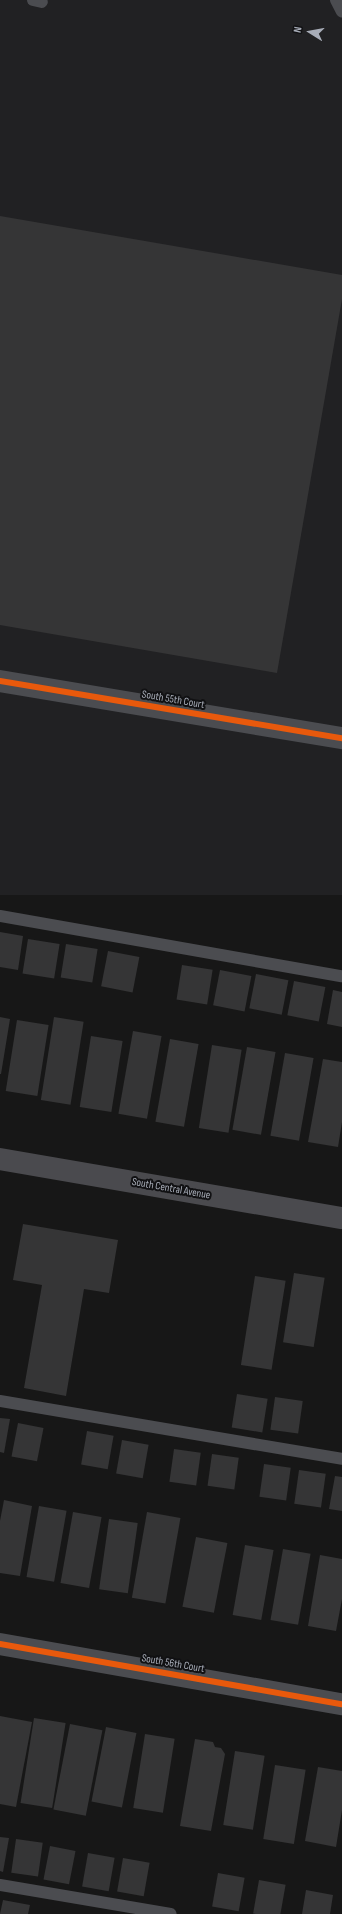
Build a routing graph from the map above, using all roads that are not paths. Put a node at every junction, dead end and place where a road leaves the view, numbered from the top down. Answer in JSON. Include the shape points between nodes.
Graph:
{"nodes":[{"id":1,"x":336,"y":0,"type":"edge"},
{"id":2,"x":342,"y":12,"type":"edge"},
{"id":3,"x":0,"y":681,"type":"edge"},
{"id":4,"x":342,"y":738,"type":"edge"},
{"id":5,"x":0,"y":916,"type":"edge"},
{"id":6,"x":342,"y":976,"type":"edge"},
{"id":7,"x":0,"y":1159,"type":"edge"},
{"id":8,"x":342,"y":1218,"type":"edge"},
{"id":9,"x":0,"y":1401,"type":"edge"},
{"id":10,"x":342,"y":1459,"type":"edge"},
{"id":11,"x":0,"y":1644,"type":"edge"},
{"id":12,"x":342,"y":1704,"type":"edge"},
{"id":13,"x":0,"y":1885,"type":"edge"},
{"id":14,"x":171,"y":1914,"type":"edge"}],
"edges":[{"from":1,"to":2,"type":"lane"},
{"from":3,"to":4,"type":"street","name":"South 55th Court"},
{"from":5,"to":6,"type":"lane"},
{"from":7,"to":8,"type":"main road","name":"South Central Avenue"},
{"from":9,"to":10,"type":"lane"},
{"from":11,"to":12,"type":"street","name":"South 56th Court"},
{"from":13,"to":14,"type":"lane"}]}
